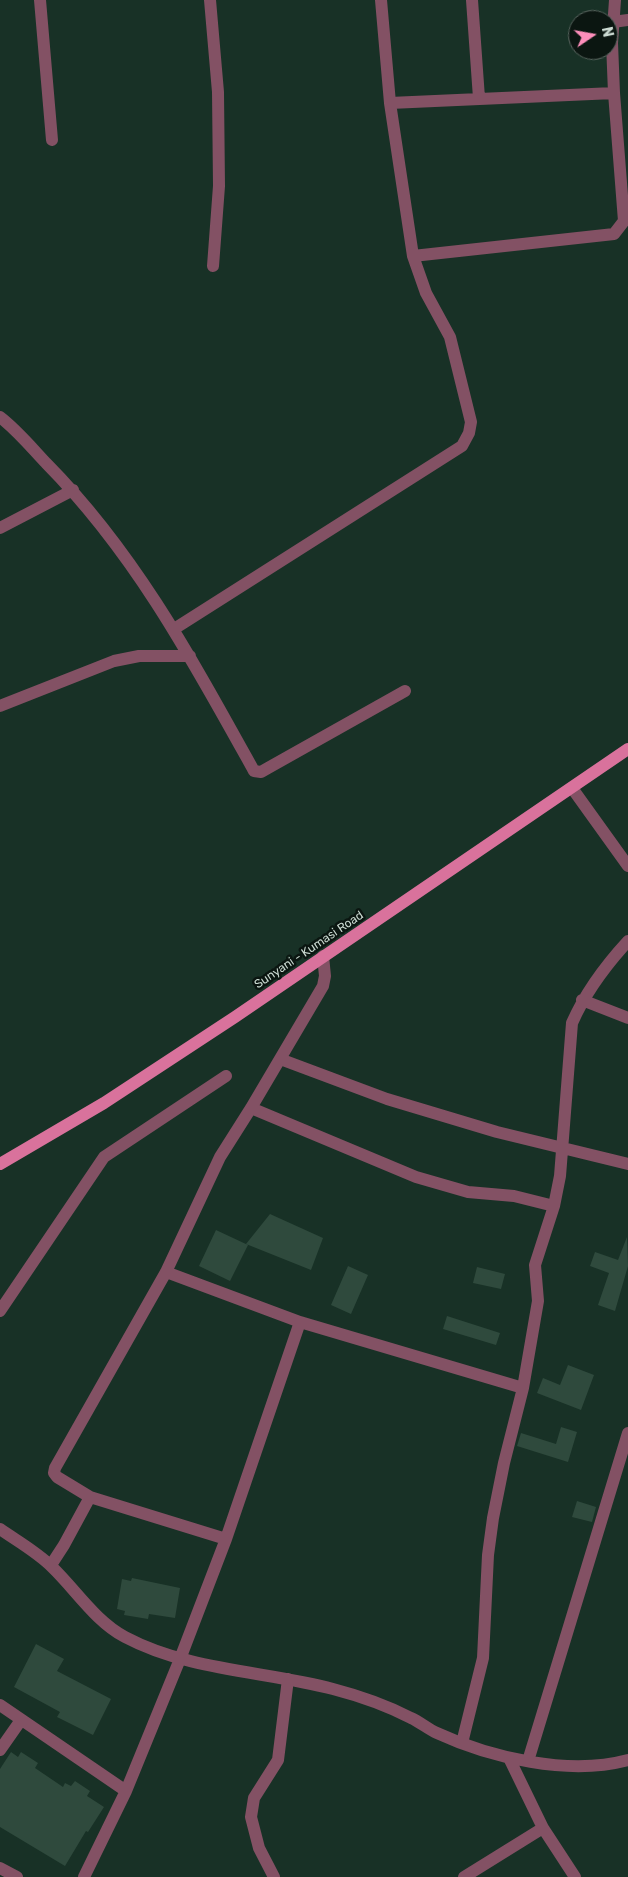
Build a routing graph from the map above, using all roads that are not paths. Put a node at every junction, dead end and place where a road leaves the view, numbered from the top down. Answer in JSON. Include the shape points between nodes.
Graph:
{"nodes":[{"id":1,"x":40,"y":0,"type":"edge"},
{"id":2,"x":210,"y":0,"type":"edge"},
{"id":3,"x":381,"y":0,"type":"edge"},
{"id":4,"x":472,"y":0,"type":"edge"},
{"id":5,"x":614,"y":60,"type":"edge"},
{"id":6,"x":614,"y":93,"type":"junction"},
{"id":7,"x":478,"y":98,"type":"junction"},
{"id":8,"x":390,"y":104,"type":"junction"},
{"id":9,"x":52,"y":140,"type":"dead end"},
{"id":10,"x":413,"y":256,"type":"junction"},
{"id":11,"x":213,"y":266,"type":"dead end"},
{"id":12,"x":0,"y":417,"type":"edge"},
{"id":13,"x":73,"y":490,"type":"junction"},
{"id":14,"x":0,"y":528,"type":"edge"},
{"id":15,"x":174,"y":629,"type":"junction"},
{"id":16,"x":190,"y":656,"type":"junction"},
{"id":17,"x":405,"y":691,"type":"dead end"},
{"id":18,"x":0,"y":706,"type":"edge"},
{"id":19,"x":628,"y":749,"type":"edge"},
{"id":20,"x":572,"y":788,"type":"junction"},
{"id":21,"x":628,"y":866,"type":"edge"},
{"id":22,"x":628,"y":941,"type":"edge"},
{"id":23,"x":322,"y":956,"type":"junction"},
{"id":24,"x":582,"y":1000,"type":"junction"},
{"id":25,"x":628,"y":1018,"type":"edge"},
{"id":26,"x":280,"y":1059,"type":"junction"},
{"id":27,"x":226,"y":1076,"type":"dead end"},
{"id":28,"x":251,"y":1108,"type":"junction"},
{"id":29,"x":562,"y":1148,"type":"junction"},
{"id":30,"x":0,"y":1164,"type":"edge"},
{"id":31,"x":628,"y":1164,"type":"edge"},
{"id":32,"x":554,"y":1206,"type":"junction"},
{"id":33,"x":166,"y":1272,"type":"junction"},
{"id":34,"x":0,"y":1311,"type":"edge"},
{"id":35,"x":300,"y":1322,"type":"junction"},
{"id":36,"x":523,"y":1388,"type":"junction"},
{"id":37,"x":628,"y":1434,"type":"edge"},
{"id":38,"x":90,"y":1497,"type":"junction"},
{"id":39,"x":0,"y":1529,"type":"edge"},
{"id":40,"x":226,"y":1539,"type":"junction"},
{"id":41,"x":51,"y":1565,"type":"junction"},
{"id":42,"x":180,"y":1658,"type":"junction"},
{"id":43,"x":288,"y":1679,"type":"junction"},
{"id":44,"x":0,"y":1705,"type":"edge"},
{"id":45,"x":21,"y":1720,"type":"junction"},
{"id":46,"x":462,"y":1743,"type":"junction"},
{"id":47,"x":0,"y":1750,"type":"edge"},
{"id":48,"x":509,"y":1758,"type":"junction"},
{"id":49,"x":628,"y":1760,"type":"edge"},
{"id":50,"x":528,"y":1761,"type":"junction"},
{"id":51,"x":126,"y":1791,"type":"junction"},
{"id":52,"x":543,"y":1828,"type":"junction"},
{"id":53,"x":0,"y":1868,"type":"edge"},
{"id":54,"x":16,"y":1877,"type":"edge"},
{"id":55,"x":84,"y":1877,"type":"edge"},
{"id":56,"x":274,"y":1877,"type":"edge"},
{"id":57,"x":464,"y":1877,"type":"edge"},
{"id":58,"x":575,"y":1877,"type":"edge"}],
"edges":[{"from":1,"to":9,"type":"street"},
{"from":2,"to":11,"type":"street","via":[[218,92],[219,186]]},
{"from":3,"to":8,"type":"street"},
{"from":4,"to":7,"type":"street"},
{"from":5,"to":6,"type":"street"},
{"from":6,"to":7,"type":"street"},
{"from":6,"to":10,"type":"street","via":[[624,221],[614,234]]},
{"from":7,"to":8,"type":"street"},
{"from":8,"to":10,"type":"street"},
{"from":10,"to":15,"type":"street","via":[[426,293],[450,337],[471,422],[462,446]]},
{"from":12,"to":13,"type":"street"},
{"from":13,"to":14,"type":"street"},
{"from":13,"to":15,"type":"street","via":[[130,561]]},
{"from":15,"to":16,"type":"street"},
{"from":16,"to":17,"type":"street","via":[[254,771],[261,772]]},
{"from":16,"to":18,"type":"street","via":[[139,656],[114,661]]},
{"from":19,"to":20,"type":"main road","name":"Sunyani - Kumasi Road"},
{"from":20,"to":21,"type":"street"},
{"from":20,"to":23,"type":"main road","name":"Sunyani - Kumasi Road"},
{"from":22,"to":24,"type":"street","via":[[605,965]]},
{"from":23,"to":26,"type":"street","via":[[323,986]]},
{"from":23,"to":30,"type":"main road","name":"Sunyani - Kumasi Road","via":[[104,1103]]},
{"from":24,"to":25,"type":"street"},
{"from":24,"to":29,"type":"street","via":[[572,1023]]},
{"from":26,"to":28,"type":"street"},
{"from":26,"to":29,"type":"street","via":[[387,1099]]},
{"from":27,"to":34,"type":"street","via":[[104,1157]]},
{"from":28,"to":32,"type":"street","via":[[416,1177],[468,1192],[514,1196]]},
{"from":28,"to":33,"type":"street","via":[[220,1157]]},
{"from":29,"to":31,"type":"street"},
{"from":29,"to":32,"type":"street"},
{"from":32,"to":36,"type":"street","via":[[535,1265],[538,1302]]},
{"from":33,"to":35,"type":"street"},
{"from":33,"to":38,"type":"street","via":[[55,1468],[57,1477]]},
{"from":35,"to":36,"type":"street"},
{"from":35,"to":40,"type":"street"},
{"from":36,"to":46,"type":"street","via":[[493,1518],[483,1658]]},
{"from":37,"to":50,"type":"street"},
{"from":38,"to":40,"type":"street"},
{"from":38,"to":41,"type":"street"},
{"from":39,"to":41,"type":"street"},
{"from":40,"to":42,"type":"street"},
{"from":41,"to":42,"type":"street","via":[[106,1624],[125,1637]]},
{"from":42,"to":43,"type":"street"},
{"from":42,"to":51,"type":"street"},
{"from":43,"to":46,"type":"street","via":[[354,1695],[412,1718],[435,1733]]},
{"from":43,"to":56,"type":"street","via":[[278,1760],[254,1798],[251,1817],[259,1848]]},
{"from":44,"to":45,"type":"street"},
{"from":45,"to":47,"type":"street"},
{"from":45,"to":51,"type":"street"},
{"from":46,"to":48,"type":"street"},
{"from":48,"to":50,"type":"street"},
{"from":48,"to":52,"type":"street"},
{"from":49,"to":50,"type":"street","via":[[590,1765]]},
{"from":51,"to":55,"type":"street"},
{"from":52,"to":57,"type":"street"},
{"from":52,"to":58,"type":"street"},
{"from":53,"to":54,"type":"street"}]}
